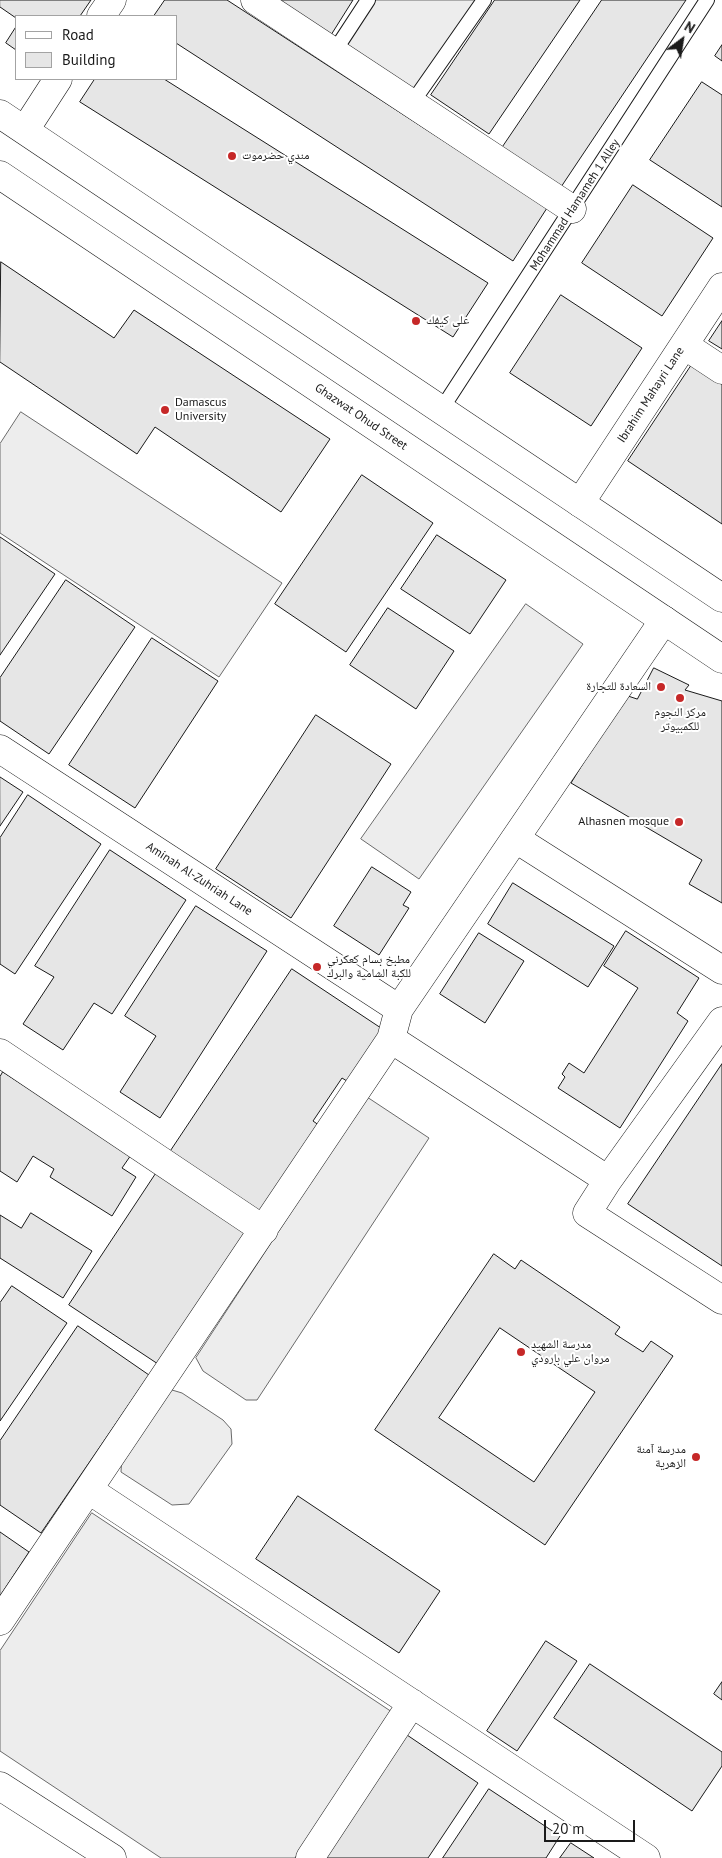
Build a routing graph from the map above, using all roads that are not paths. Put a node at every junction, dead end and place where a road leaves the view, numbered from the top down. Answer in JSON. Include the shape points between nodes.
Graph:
{"nodes":[{"id":1,"x":112,"y":0,"type":"edge"},
{"id":2,"x":256,"y":0,"type":"edge"},
{"id":3,"x":368,"y":0,"type":"edge"},
{"id":4,"x":484,"y":0,"type":"edge"},
{"id":5,"x":707,"y":0,"type":"edge"},
{"id":6,"x":102,"y":15,"type":"edge"},
{"id":7,"x":334,"y":52,"type":"junction"},
{"id":8,"x":57,"y":80,"type":"edge"},
{"id":9,"x":412,"y":104,"type":"junction"},
{"id":10,"x":0,"y":114,"type":"edge"},
{"id":11,"x":25,"y":130,"type":"junction"},
{"id":12,"x":0,"y":175,"type":"edge"},
{"id":13,"x":572,"y":209,"type":"junction"},
{"id":14,"x":722,"y":287,"type":"edge"},
{"id":15,"x":684,"y":345,"type":"junction"},
{"id":16,"x":722,"y":370,"type":"edge"},
{"id":17,"x":442,"y":410,"type":"junction"},
{"id":18,"x":580,"y":503,"type":"junction"},
{"id":19,"x":722,"y":598,"type":"edge"},
{"id":20,"x":664,"y":620,"type":"junction"},
{"id":21,"x":722,"y":659,"type":"edge"},
{"id":22,"x":0,"y":749,"type":"edge"},
{"id":23,"x":516,"y":839,"type":"junction"},
{"id":24,"x":722,"y":970,"type":"edge"},
{"id":25,"x":399,"y":1010,"type":"junction"},
{"id":26,"x":719,"y":1030,"type":"edge"},
{"id":27,"x":391,"y":1039,"type":"junction"},
{"id":28,"x":0,"y":1053,"type":"edge"},
{"id":29,"x":608,"y":1180,"type":"junction"},
{"id":30,"x":264,"y":1230,"type":"junction"},
{"id":31,"x":722,"y":1300,"type":"edge"},
{"id":32,"x":89,"y":1490,"type":"junction"},
{"id":33,"x":0,"y":1621,"type":"edge"},
{"id":34,"x":412,"y":1703,"type":"junction"},
{"id":35,"x":0,"y":1786,"type":"edge"},
{"id":36,"x":112,"y":1858,"type":"edge"},
{"id":37,"x":310,"y":1858,"type":"edge"},
{"id":38,"x":646,"y":1858,"type":"edge"}],
"edges":[{"from":1,"to":6,"type":"street"},
{"from":2,"to":7,"type":"street"},
{"from":3,"to":7,"type":"lane"},
{"from":4,"to":9,"type":"lane"},
{"from":5,"to":13,"type":"lane","name":"Mohammad Hamameh 1 Alley"},
{"from":7,"to":9,"type":"street"},
{"from":8,"to":11,"type":"street"},
{"from":9,"to":13,"type":"street"},
{"from":10,"to":11,"type":"street"},
{"from":11,"to":17,"type":"street"},
{"from":12,"to":20,"type":"street","name":"Ghazwat Ohud Street"},
{"from":13,"to":17,"type":"lane","name":"Mohammad Hamameh 1 Alley"},
{"from":14,"to":15,"type":"street","name":"Ibrahim Mahayri Lane"},
{"from":15,"to":16,"type":"street"},
{"from":15,"to":18,"type":"street","name":"Ibrahim Mahayri Lane"},
{"from":17,"to":18,"type":"street"},
{"from":18,"to":19,"type":"street"},
{"from":20,"to":21,"type":"street","name":"Ghazwat Ohud Street"},
{"from":20,"to":23,"type":"street"},
{"from":22,"to":25,"type":"street","name":"Aminah Al-Zuhriah Lane"},
{"from":23,"to":24,"type":"street"},
{"from":23,"to":25,"type":"street"},
{"from":25,"to":27,"type":"street"},
{"from":26,"to":29,"type":"street"},
{"from":27,"to":29,"type":"street"},
{"from":27,"to":30,"type":"street"},
{"from":28,"to":30,"type":"street"},
{"from":29,"to":31,"type":"street","via":[[587,1213]]},
{"from":30,"to":32,"type":"street"},
{"from":32,"to":33,"type":"street"},
{"from":32,"to":34,"type":"street"},
{"from":34,"to":37,"type":"street"},
{"from":34,"to":38,"type":"street"},
{"from":35,"to":36,"type":"street"}]}
